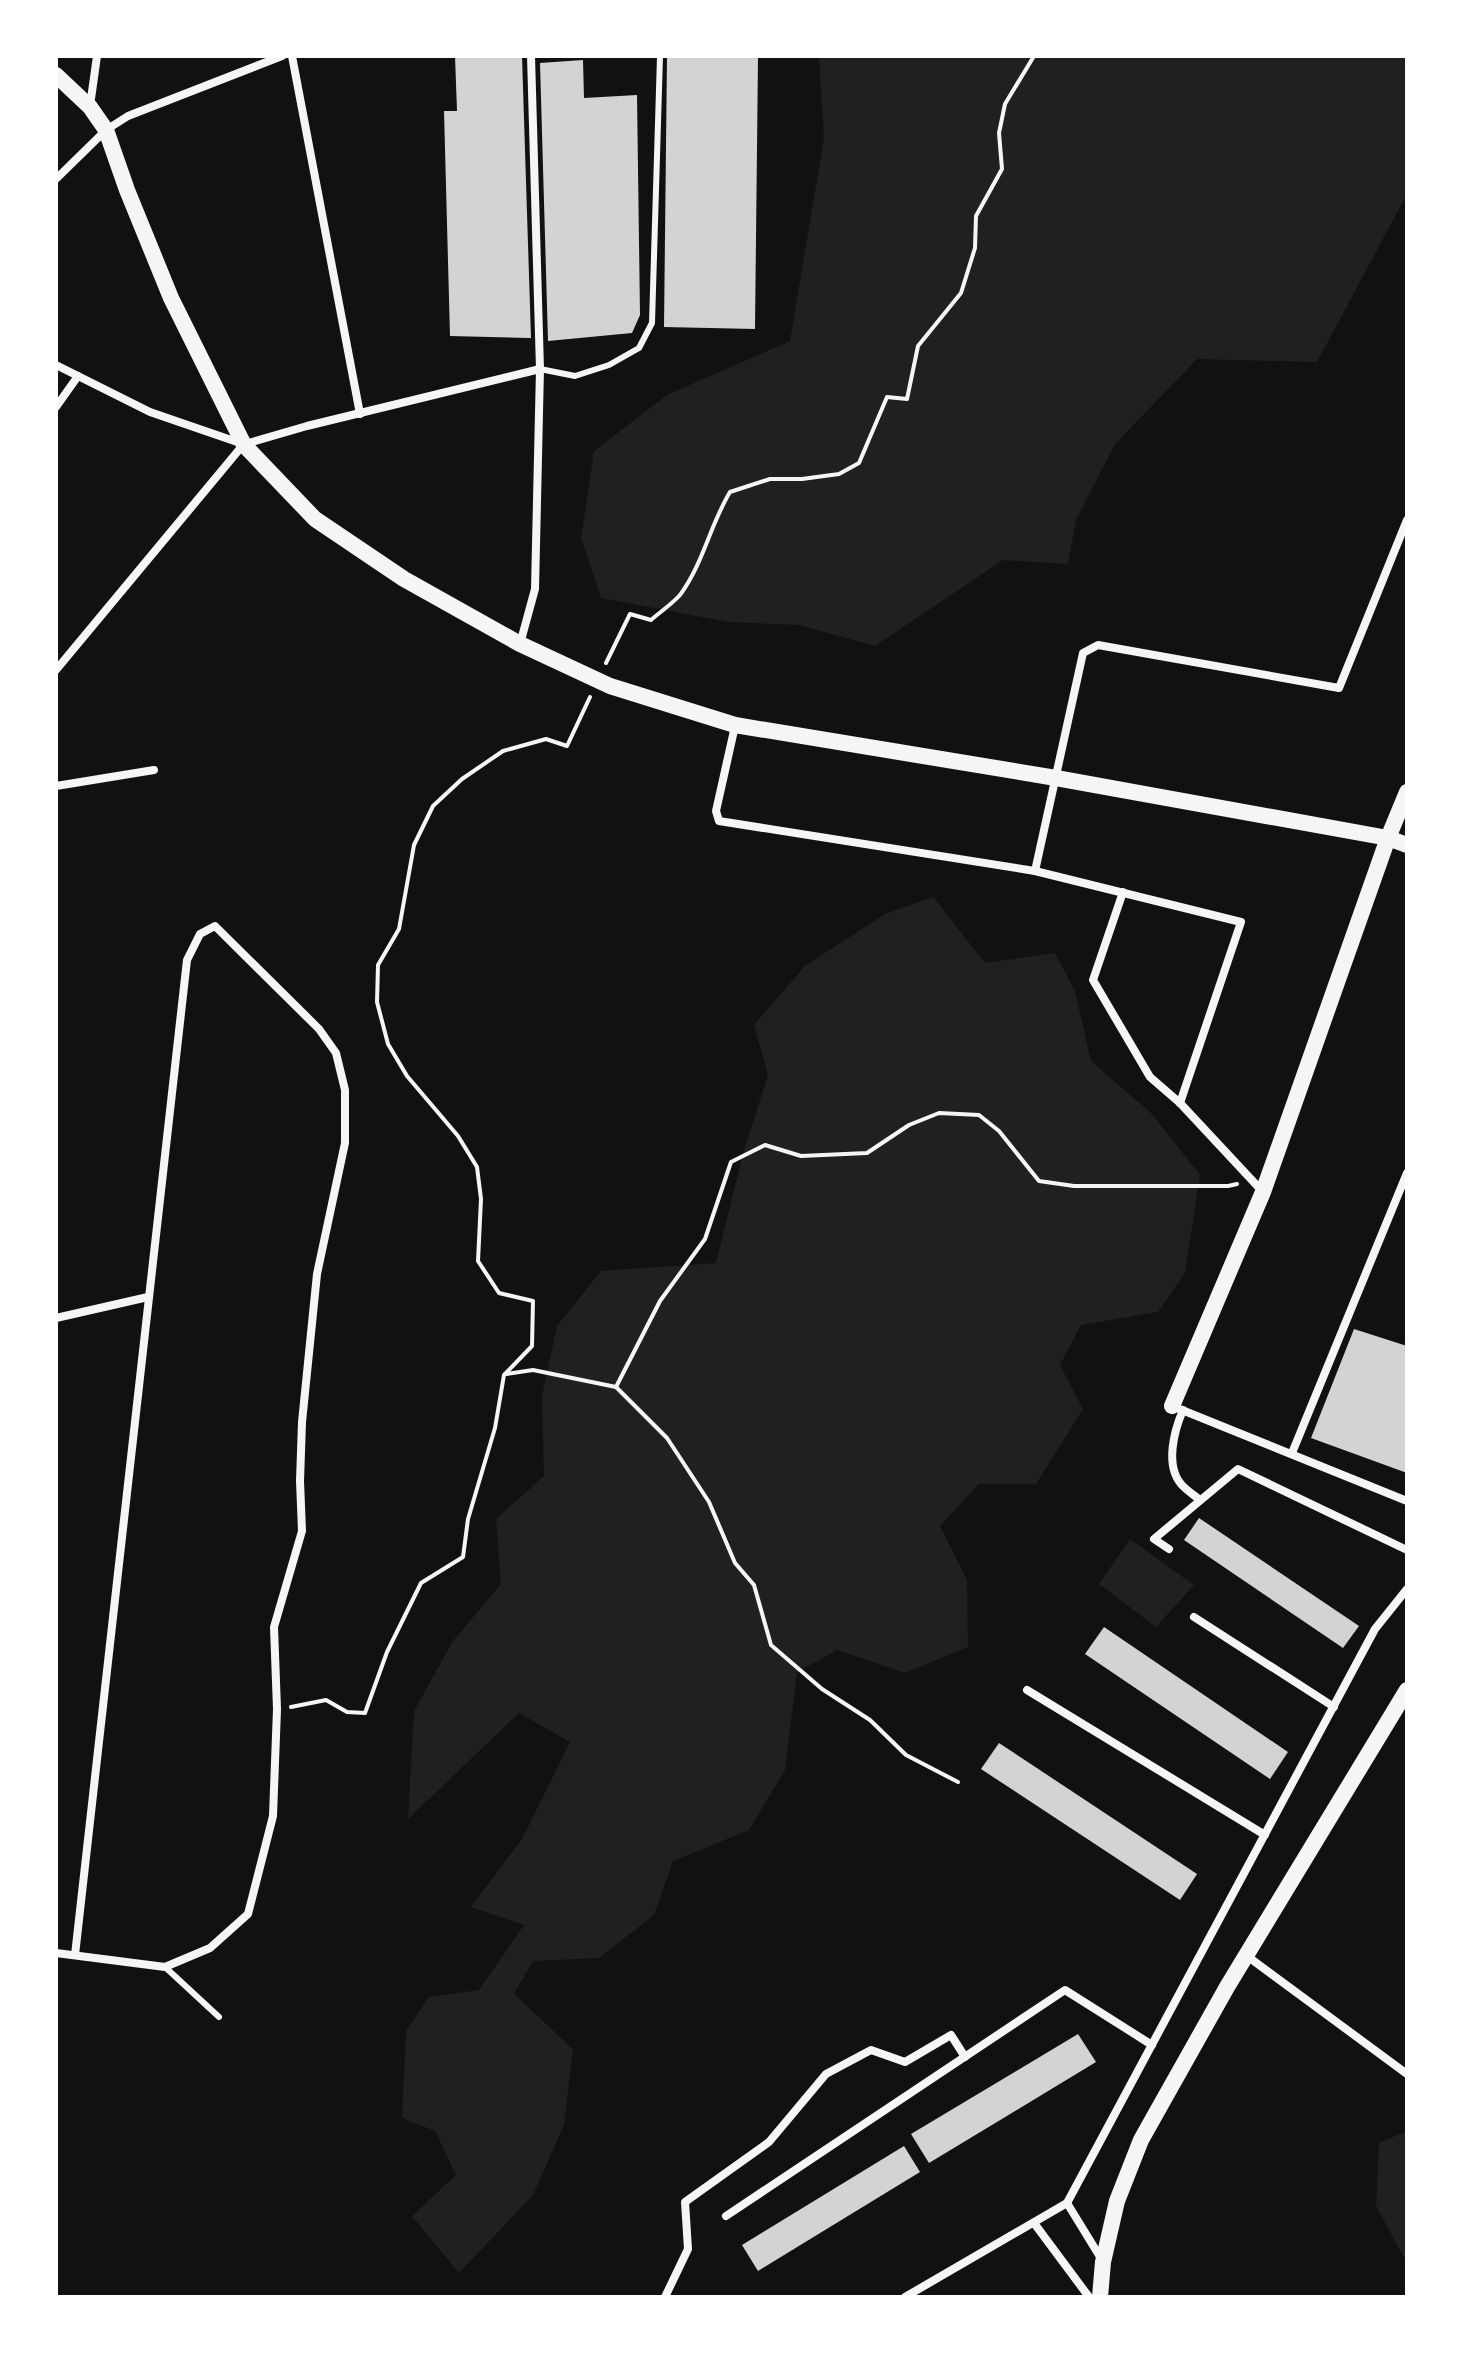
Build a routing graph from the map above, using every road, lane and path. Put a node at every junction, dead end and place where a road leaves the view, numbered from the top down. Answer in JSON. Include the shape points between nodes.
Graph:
{"nodes":[{"id":1,"x":97,"y":56,"type":"edge"},
{"id":2,"x":282,"y":56,"type":"edge"},
{"id":3,"x":292,"y":56,"type":"edge"},
{"id":4,"x":531,"y":56,"type":"edge"},
{"id":5,"x":660,"y":56,"type":"edge"},
{"id":6,"x":1034,"y":56,"type":"edge"},
{"id":7,"x":56,"y":75,"type":"edge"},
{"id":8,"x":90,"y":107,"type":"junction"},
{"id":9,"x":106,"y":130,"type":"junction"},
{"id":10,"x":56,"y":179,"type":"edge"},
{"id":11,"x":56,"y":365,"type":"edge"},
{"id":12,"x":540,"y":369,"type":"junction"},
{"id":13,"x":78,"y":376,"type":"junction"},
{"id":14,"x":56,"y":407,"type":"edge"},
{"id":15,"x":360,"y":414,"type":"junction"},
{"id":16,"x":244,"y":445,"type":"junction"},
{"id":17,"x":1407,"y":520,"type":"edge"},
{"id":18,"x":630,"y":614,"type":"dead end"},
{"id":19,"x":520,"y":644,"type":"junction"},
{"id":20,"x":56,"y":670,"type":"edge"},
{"id":21,"x":735,"y":725,"type":"junction"},
{"id":22,"x":546,"y":739,"type":"dead end"},
{"id":23,"x":154,"y":770,"type":"dead end"},
{"id":24,"x":1056,"y":778,"type":"junction"},
{"id":25,"x":56,"y":786,"type":"edge"},
{"id":26,"x":1407,"y":792,"type":"edge"},
{"id":27,"x":1388,"y":838,"type":"junction"},
{"id":28,"x":1407,"y":845,"type":"edge"},
{"id":29,"x":1035,"y":871,"type":"junction"},
{"id":30,"x":1123,"y":892,"type":"junction"},
{"id":31,"x":1180,"y":1103,"type":"junction"},
{"id":32,"x":1407,"y":1173,"type":"edge"},
{"id":33,"x":1258,"y":1186,"type":"junction"},
{"id":34,"x":148,"y":1297,"type":"junction"},
{"id":35,"x":56,"y":1318,"type":"edge"},
{"id":36,"x":504,"y":1375,"type":"junction"},
{"id":37,"x":616,"y":1387,"type":"junction"},
{"id":38,"x":1177,"y":1408,"type":"junction"},
{"id":39,"x":1292,"y":1453,"type":"junction"},
{"id":40,"x":1200,"y":1500,"type":"junction"},
{"id":41,"x":1407,"y":1501,"type":"edge"},
{"id":42,"x":1169,"y":1549,"type":"dead end"},
{"id":43,"x":1407,"y":1550,"type":"edge"},
{"id":44,"x":1407,"y":1589,"type":"edge"},
{"id":45,"x":1194,"y":1617,"type":"dead end"},
{"id":46,"x":1027,"y":1690,"type":"dead end"},
{"id":47,"x":1407,"y":1690,"type":"edge"},
{"id":48,"x":1334,"y":1707,"type":"junction"},
{"id":49,"x":277,"y":1709,"type":"junction"},
{"id":50,"x":958,"y":1782,"type":"dead end"},
{"id":51,"x":1265,"y":1835,"type":"junction"},
{"id":52,"x":56,"y":1953,"type":"edge"},
{"id":53,"x":75,"y":1955,"type":"junction"},
{"id":54,"x":1246,"y":1955,"type":"junction"},
{"id":55,"x":165,"y":1967,"type":"junction"},
{"id":56,"x":219,"y":2017,"type":"dead end"},
{"id":57,"x":1152,"y":2045,"type":"junction"},
{"id":58,"x":965,"y":2057,"type":"junction"},
{"id":59,"x":1407,"y":2074,"type":"edge"},
{"id":60,"x":1067,"y":2203,"type":"junction"},
{"id":61,"x":726,"y":2216,"type":"dead end"},
{"id":62,"x":1034,"y":2223,"type":"junction"},
{"id":63,"x":1103,"y":2262,"type":"junction"},
{"id":64,"x":665,"y":2297,"type":"edge"},
{"id":65,"x":905,"y":2297,"type":"edge"},
{"id":66,"x":1089,"y":2297,"type":"edge"},
{"id":67,"x":1100,"y":2297,"type":"edge"}],
"edges":[{"from":1,"to":8,"type":"street"},
{"from":2,"to":9,"type":"street","via":[[128,116]]},
{"from":3,"to":15,"type":"street"},
{"from":4,"to":12,"type":"street"},
{"from":5,"to":12,"type":"lane","via":[[652,323],[639,348],[609,365],[575,376]]},
{"from":6,"to":18,"type":"path","via":[[1005,104],[999,133],[1002,169],[976,216],[975,248],[961,293],[918,346],[907,399],[887,397],[859,463],[839,474],[770,479],[730,492],[699,564],[678,597],[651,620]]},
{"from":7,"to":8,"type":"main road"},
{"from":8,"to":9,"type":"main road"},
{"from":9,"to":10,"type":"street"},
{"from":9,"to":16,"type":"main road","via":[[171,298]]},
{"from":11,"to":13,"type":"street"},
{"from":12,"to":15,"type":"street"},
{"from":12,"to":19,"type":"street","via":[[535,589]]},
{"from":13,"to":14,"type":"street"},
{"from":13,"to":16,"type":"street","via":[[150,412]]},
{"from":15,"to":16,"type":"street"},
{"from":16,"to":19,"type":"main road","via":[[315,519],[404,579]]},
{"from":16,"to":20,"type":"street"},
{"from":17,"to":24,"type":"street","via":[[1339,688],[1098,645],[1083,653]]},
{"from":19,"to":21,"type":"main road","via":[[610,686]]},
{"from":21,"to":24,"type":"main road"},
{"from":21,"to":29,"type":"street","via":[[716,811],[719,821]]},
{"from":22,"to":36,"type":"path","via":[[503,751],[433,806],[414,845],[399,929],[378,965],[377,1002],[388,1044],[477,1167],[478,1261],[499,1293],[533,1301],[532,1346]]},
{"from":23,"to":25,"type":"street"},
{"from":24,"to":27,"type":"main road"},
{"from":24,"to":29,"type":"street"},
{"from":26,"to":27,"type":"main road"},
{"from":27,"to":28,"type":"main road"},
{"from":27,"to":33,"type":"main road"},
{"from":29,"to":30,"type":"street"},
{"from":30,"to":31,"type":"street","via":[[1093,980],[1150,1077]]},
{"from":30,"to":31,"type":"street","via":[[1241,922]]},
{"from":31,"to":33,"type":"street"},
{"from":32,"to":39,"type":"street"},
{"from":33,"to":37,"type":"path","via":[[1074,1186],[1039,1181],[999,1131],[979,1115],[939,1113],[909,1125],[867,1153],[801,1156],[765,1145],[731,1162],[705,1239],[660,1301]]},
{"from":33,"to":38,"type":"main road"},
{"from":34,"to":35,"type":"street"},
{"from":34,"to":49,"type":"street","via":[[187,960],[200,934],[215,926],[319,1029],[336,1053],[345,1090],[345,1143],[317,1274],[302,1422],[302,1531],[274,1627]]},
{"from":34,"to":53,"type":"street"},
{"from":36,"to":37,"type":"path","via":[[533,1370]]},
{"from":36,"to":49,"type":"path","via":[[463,1557],[421,1583],[365,1713],[347,1712],[326,1700]]},
{"from":37,"to":50,"type":"path","via":[[667,1438],[709,1502],[735,1563],[754,1585],[771,1645],[822,1689],[870,1720],[906,1755]]},
{"from":38,"to":39,"type":"street"},
{"from":38,"to":40,"type":"street","via":[[1172,1455],[1179,1482]]},
{"from":39,"to":41,"type":"street"},
{"from":40,"to":42,"type":"street","via":[[1154,1539]]},
{"from":40,"to":43,"type":"street","via":[[1238,1469]]},
{"from":44,"to":48,"type":"street","via":[[1375,1629]]},
{"from":45,"to":48,"type":"street"},
{"from":46,"to":51,"type":"street"},
{"from":47,"to":54,"type":"main road"},
{"from":48,"to":51,"type":"street"},
{"from":49,"to":55,"type":"street","via":[[273,1816],[248,1914],[210,1948]]},
{"from":51,"to":57,"type":"street"},
{"from":52,"to":53,"type":"street"},
{"from":53,"to":55,"type":"street"},
{"from":54,"to":59,"type":"street"},
{"from":54,"to":63,"type":"main road","via":[[1141,2140],[1117,2201]]},
{"from":55,"to":56,"type":"lane"},
{"from":57,"to":58,"type":"street","via":[[1065,1990]]},
{"from":57,"to":60,"type":"street"},
{"from":58,"to":61,"type":"street"},
{"from":58,"to":64,"type":"street","via":[[951,2035],[905,2062],[871,2050],[826,2074],[769,2142],[685,2202],[688,2249]]},
{"from":60,"to":62,"type":"street"},
{"from":60,"to":63,"type":"street"},
{"from":62,"to":65,"type":"street"},
{"from":62,"to":66,"type":"street"},
{"from":63,"to":67,"type":"main road"}]}
